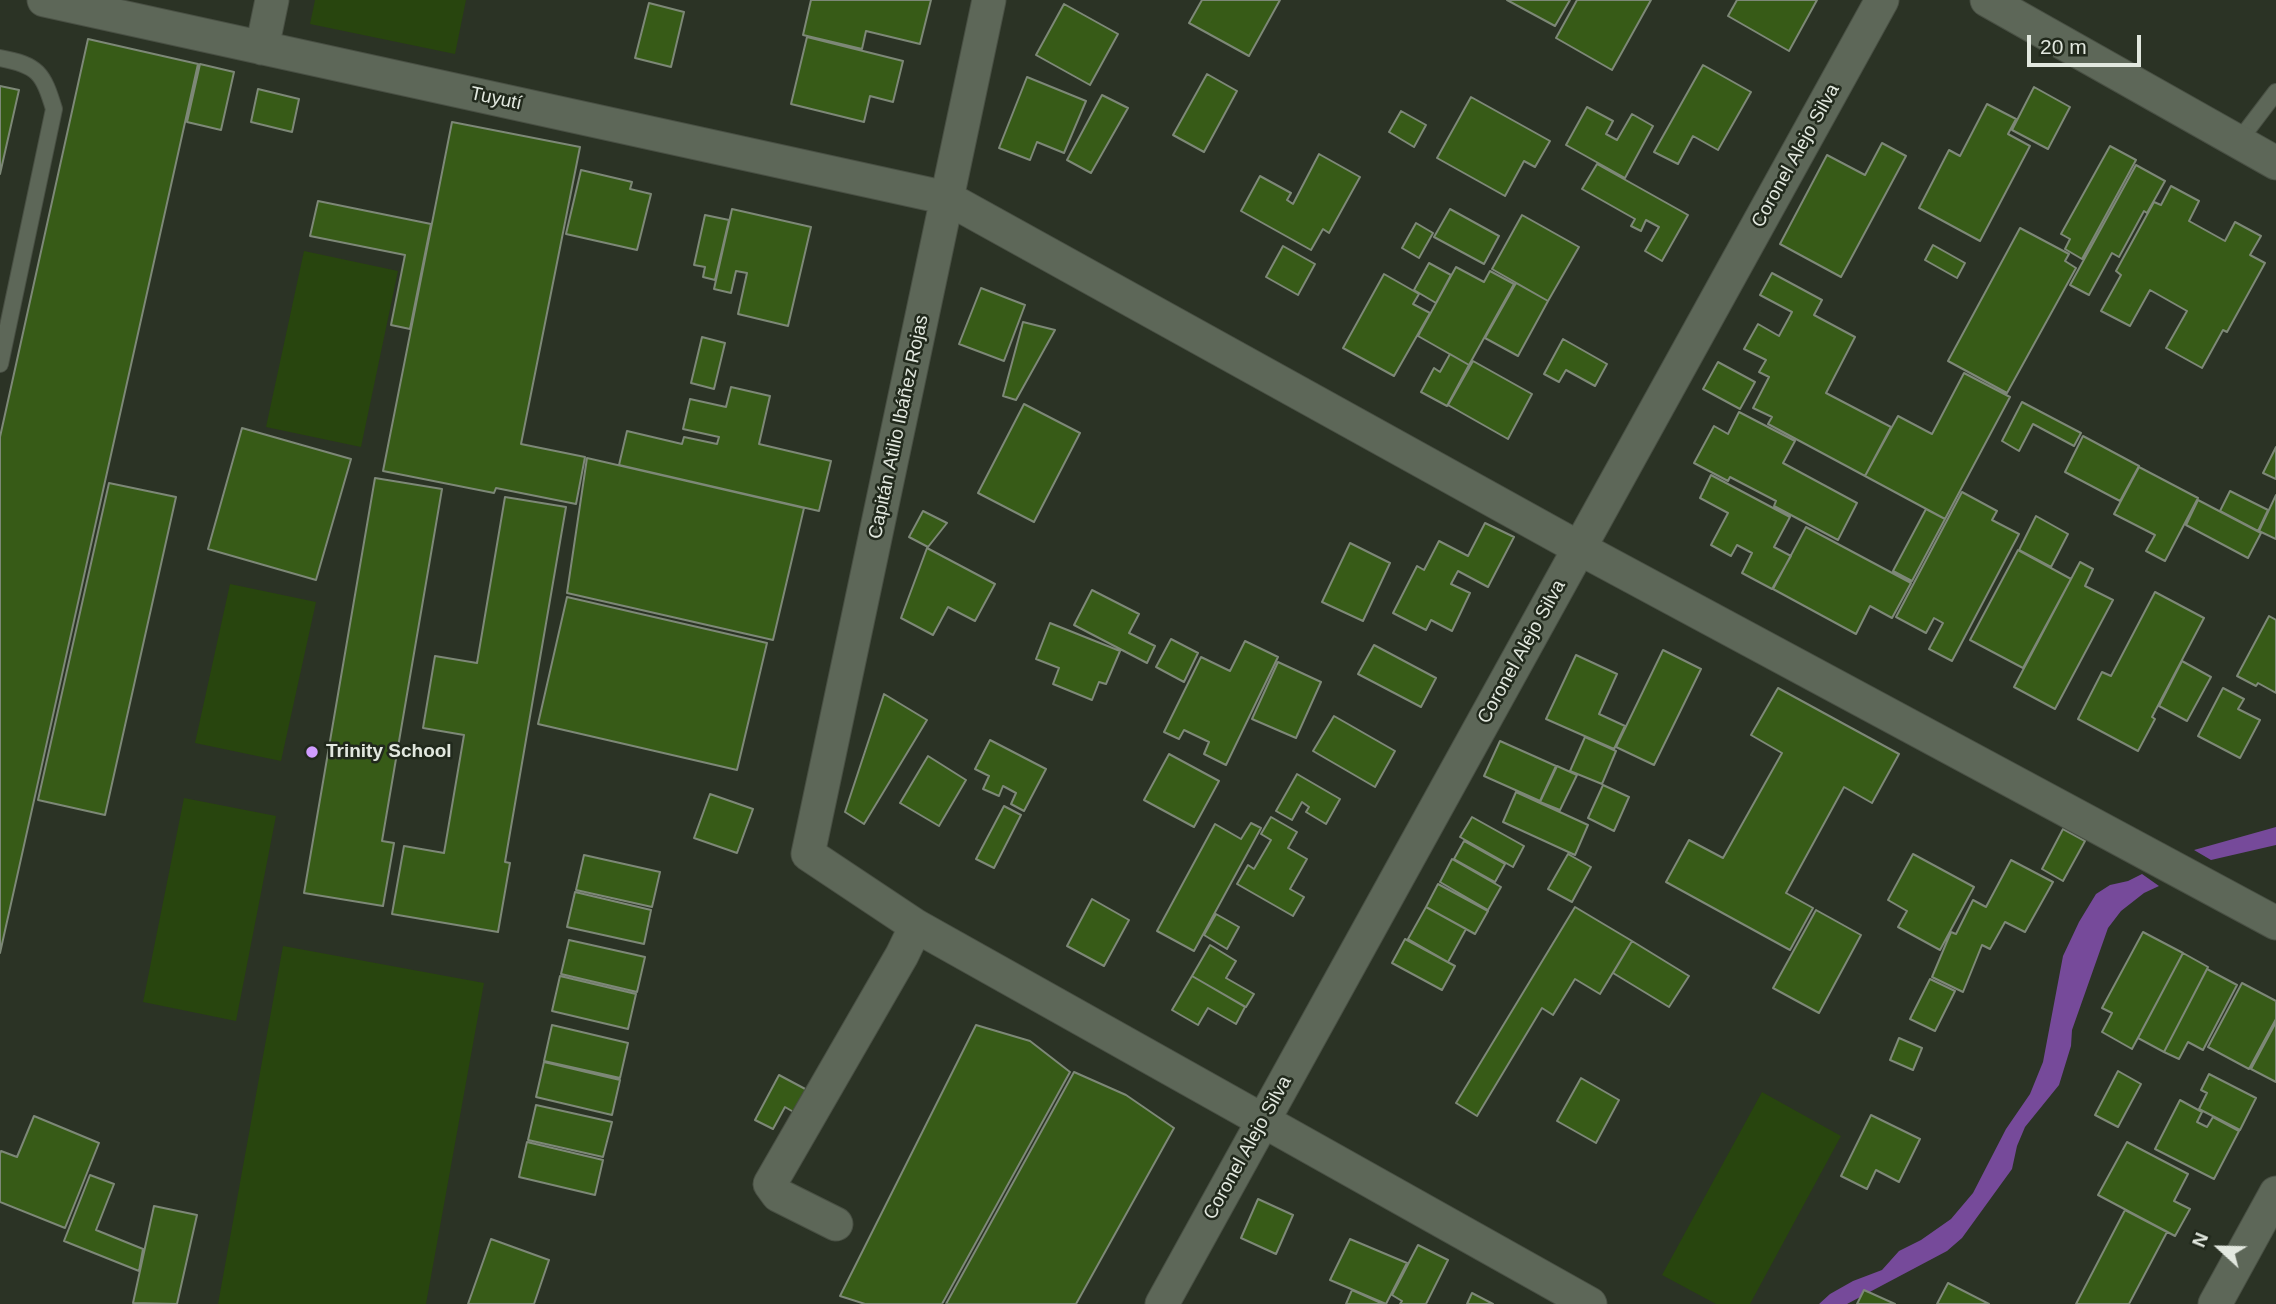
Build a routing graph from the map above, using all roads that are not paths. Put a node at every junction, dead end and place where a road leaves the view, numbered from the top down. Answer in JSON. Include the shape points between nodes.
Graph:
{"nodes":[{"id":1,"x":44,"y":0,"type":"edge"},
{"id":2,"x":272,"y":0,"type":"edge"},
{"id":3,"x":989,"y":0,"type":"edge"},
{"id":4,"x":1882,"y":0,"type":"edge"},
{"id":5,"x":1987,"y":0,"type":"edge"},
{"id":6,"x":262,"y":48,"type":"junction"},
{"id":7,"x":0,"y":58,"type":"edge"},
{"id":8,"x":2276,"y":92,"type":"edge"},
{"id":9,"x":2238,"y":142,"type":"junction"},
{"id":10,"x":2276,"y":163,"type":"edge"},
{"id":11,"x":947,"y":198,"type":"junction"},
{"id":12,"x":0,"y":364,"type":"edge"},
{"id":13,"x":1579,"y":548,"type":"junction"},
{"id":14,"x":2276,"y":923,"type":"edge"},
{"id":15,"x":916,"y":926,"type":"junction"},
{"id":16,"x":1264,"y":1121,"type":"junction"},
{"id":17,"x":2276,"y":1193,"type":"edge"},
{"id":18,"x":836,"y":1224,"type":"dead end"},
{"id":19,"x":1162,"y":1304,"type":"edge"},
{"id":20,"x":1590,"y":1304,"type":"edge"},
{"id":21,"x":2215,"y":1304,"type":"edge"}],
"edges":[{"from":1,"to":6,"type":"street","name":"Tuyutí"},
{"from":2,"to":6,"type":"street"},
{"from":3,"to":11,"type":"street","name":"Capitán Atilio Ibáñez Rojas"},
{"from":4,"to":13,"type":"street","name":"Coronel Alejo Silva"},
{"from":5,"to":9,"type":"street"},
{"from":6,"to":11,"type":"street","name":"Tuyutí"},
{"from":7,"to":12,"type":"lane","via":[[24,62],[46,81],[54,108]]},
{"from":8,"to":9,"type":"lane"},
{"from":9,"to":10,"type":"street"},
{"from":11,"to":13,"type":"street","name":"Tuyutí"},
{"from":11,"to":15,"type":"street","name":"Capitán Atilio Ibáñez Rojas","via":[[808,854]]},
{"from":13,"to":14,"type":"street","name":"Tuyutí"},
{"from":13,"to":16,"type":"street","name":"Coronel Alejo Silva"},
{"from":15,"to":16,"type":"street"},
{"from":15,"to":18,"type":"street","via":[[771,1184],[778,1195]]},
{"from":16,"to":19,"type":"street","name":"Coronel Alejo Silva"},
{"from":16,"to":20,"type":"street"},
{"from":17,"to":21,"type":"street"}]}
